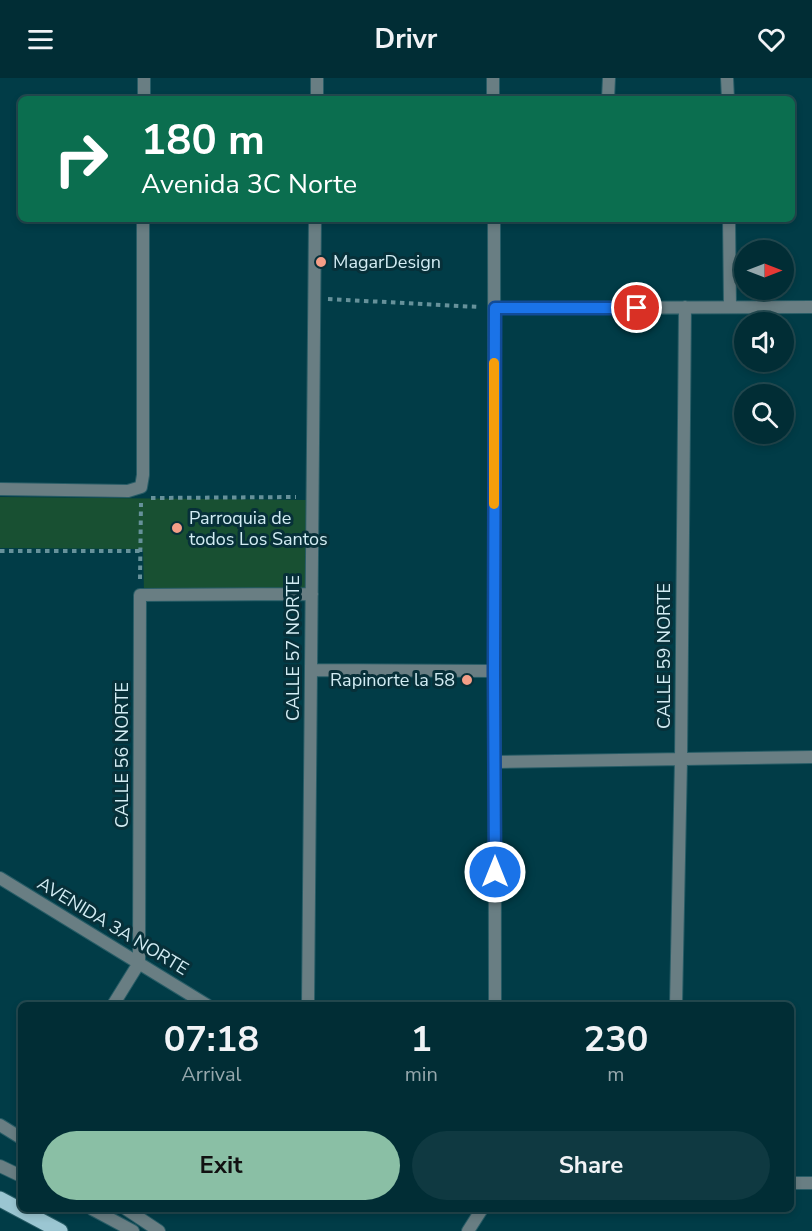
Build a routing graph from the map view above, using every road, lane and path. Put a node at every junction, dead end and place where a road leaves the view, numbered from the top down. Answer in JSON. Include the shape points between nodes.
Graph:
{"nodes":[{"id":1,"x":144,"y":78,"type":"edge"},
{"id":2,"x":317,"y":78,"type":"edge"},
{"id":3,"x":493,"y":78,"type":"edge"},
{"id":4,"x":609,"y":78,"type":"edge"},
{"id":5,"x":727,"y":78,"type":"edge"},
{"id":6,"x":144,"y":96,"type":"edge"},
{"id":7,"x":317,"y":96,"type":"edge"},
{"id":8,"x":493,"y":96,"type":"edge"},
{"id":9,"x":608,"y":96,"type":"edge"},
{"id":10,"x":728,"y":96,"type":"edge"},
{"id":11,"x":143,"y":222,"type":"edge"},
{"id":12,"x":315,"y":222,"type":"edge"},
{"id":13,"x":494,"y":222,"type":"edge"},
{"id":14,"x":729,"y":222,"type":"edge"},
{"id":15,"x":314,"y":298,"type":"junction"},
{"id":16,"x":684,"y":307,"type":"junction"},
{"id":17,"x":730,"y":307,"type":"junction"},
{"id":18,"x":812,"y":307,"type":"edge"},
{"id":19,"x":495,"y":308,"type":"junction"},
{"id":20,"x":0,"y":489,"type":"edge"},
{"id":21,"x":141,"y":492,"type":"junction"},
{"id":22,"x":312,"y":497,"type":"junction"},
{"id":23,"x":0,"y":551,"type":"edge"},
{"id":24,"x":140,"y":551,"type":"junction"},
{"id":25,"x":312,"y":594,"type":"junction"},
{"id":26,"x":140,"y":595,"type":"junction"},
{"id":27,"x":311,"y":670,"type":"junction"},
{"id":28,"x":494,"y":671,"type":"junction"},
{"id":29,"x":812,"y":758,"type":"edge"},
{"id":30,"x":681,"y":760,"type":"junction"},
{"id":31,"x":496,"y":762,"type":"junction"},
{"id":32,"x":0,"y":878,"type":"edge"},
{"id":33,"x":140,"y":963,"type":"junction"},
{"id":34,"x":116,"y":1002,"type":"edge"},
{"id":35,"x":202,"y":1002,"type":"edge"},
{"id":36,"x":308,"y":1002,"type":"edge"},
{"id":37,"x":495,"y":1002,"type":"edge"},
{"id":38,"x":676,"y":1002,"type":"edge"},
{"id":39,"x":0,"y":1125,"type":"edge"},
{"id":40,"x":18,"y":1136,"type":"edge"},
{"id":41,"x":0,"y":1166,"type":"edge"},
{"id":42,"x":18,"y":1175,"type":"edge"},
{"id":43,"x":794,"y":1183,"type":"edge"},
{"id":44,"x":812,"y":1183,"type":"edge"},
{"id":45,"x":0,"y":1199,"type":"edge"},
{"id":46,"x":18,"y":1209,"type":"edge"},
{"id":47,"x":24,"y":1212,"type":"edge"},
{"id":48,"x":98,"y":1212,"type":"edge"},
{"id":49,"x":130,"y":1212,"type":"edge"},
{"id":50,"x":480,"y":1212,"type":"edge"},
{"id":51,"x":60,"y":1231,"type":"edge"},
{"id":52,"x":133,"y":1231,"type":"edge"},
{"id":53,"x":159,"y":1231,"type":"edge"},
{"id":54,"x":468,"y":1231,"type":"edge"}],
"edges":[{"from":1,"to":6,"type":"street"},
{"from":2,"to":7,"type":"street"},
{"from":3,"to":8,"type":"street"},
{"from":4,"to":9,"type":"street"},
{"from":5,"to":10,"type":"street"},
{"from":11,"to":21,"type":"street"},
{"from":12,"to":15,"type":"street","name":"CALLE 57 NORTE"},
{"from":13,"to":19,"type":"street"},
{"from":14,"to":17,"type":"street"},
{"from":15,"to":19,"type":"path"},
{"from":15,"to":22,"type":"street","name":"CALLE 57 NORTE"},
{"from":16,"to":17,"type":"street"},
{"from":16,"to":19,"type":"street"},
{"from":16,"to":30,"type":"street","name":"CALLE 59 NORTE"},
{"from":17,"to":18,"type":"street"},
{"from":19,"to":28,"type":"street"},
{"from":20,"to":21,"type":"street"},
{"from":21,"to":22,"type":"path"},
{"from":21,"to":24,"type":"path"},
{"from":22,"to":25,"type":"street","name":"CALLE 57 NORTE"},
{"from":23,"to":24,"type":"path"},
{"from":24,"to":26,"type":"path"},
{"from":25,"to":26,"type":"street"},
{"from":25,"to":27,"type":"street","name":"CALLE 57 NORTE"},
{"from":26,"to":33,"type":"street","name":"CALLE 56 NORTE"},
{"from":27,"to":28,"type":"street"},
{"from":27,"to":36,"type":"street","name":"CALLE 57 NORTE"},
{"from":28,"to":31,"type":"street"},
{"from":29,"to":30,"type":"street"},
{"from":30,"to":31,"type":"street"},
{"from":30,"to":38,"type":"street","name":"CALLE 59 NORTE"},
{"from":31,"to":37,"type":"street"},
{"from":32,"to":33,"type":"street","name":"AVENIDA 3A NORTE"},
{"from":33,"to":34,"type":"street"},
{"from":33,"to":35,"type":"street","name":"AVENIDA 3A NORTE"},
{"from":39,"to":40,"type":"street"},
{"from":41,"to":42,"type":"street"},
{"from":43,"to":44,"type":"street"},
{"from":45,"to":46,"type":"main road"},
{"from":47,"to":51,"type":"main road"},
{"from":48,"to":52,"type":"street"},
{"from":49,"to":53,"type":"street"},
{"from":50,"to":54,"type":"street"}]}
